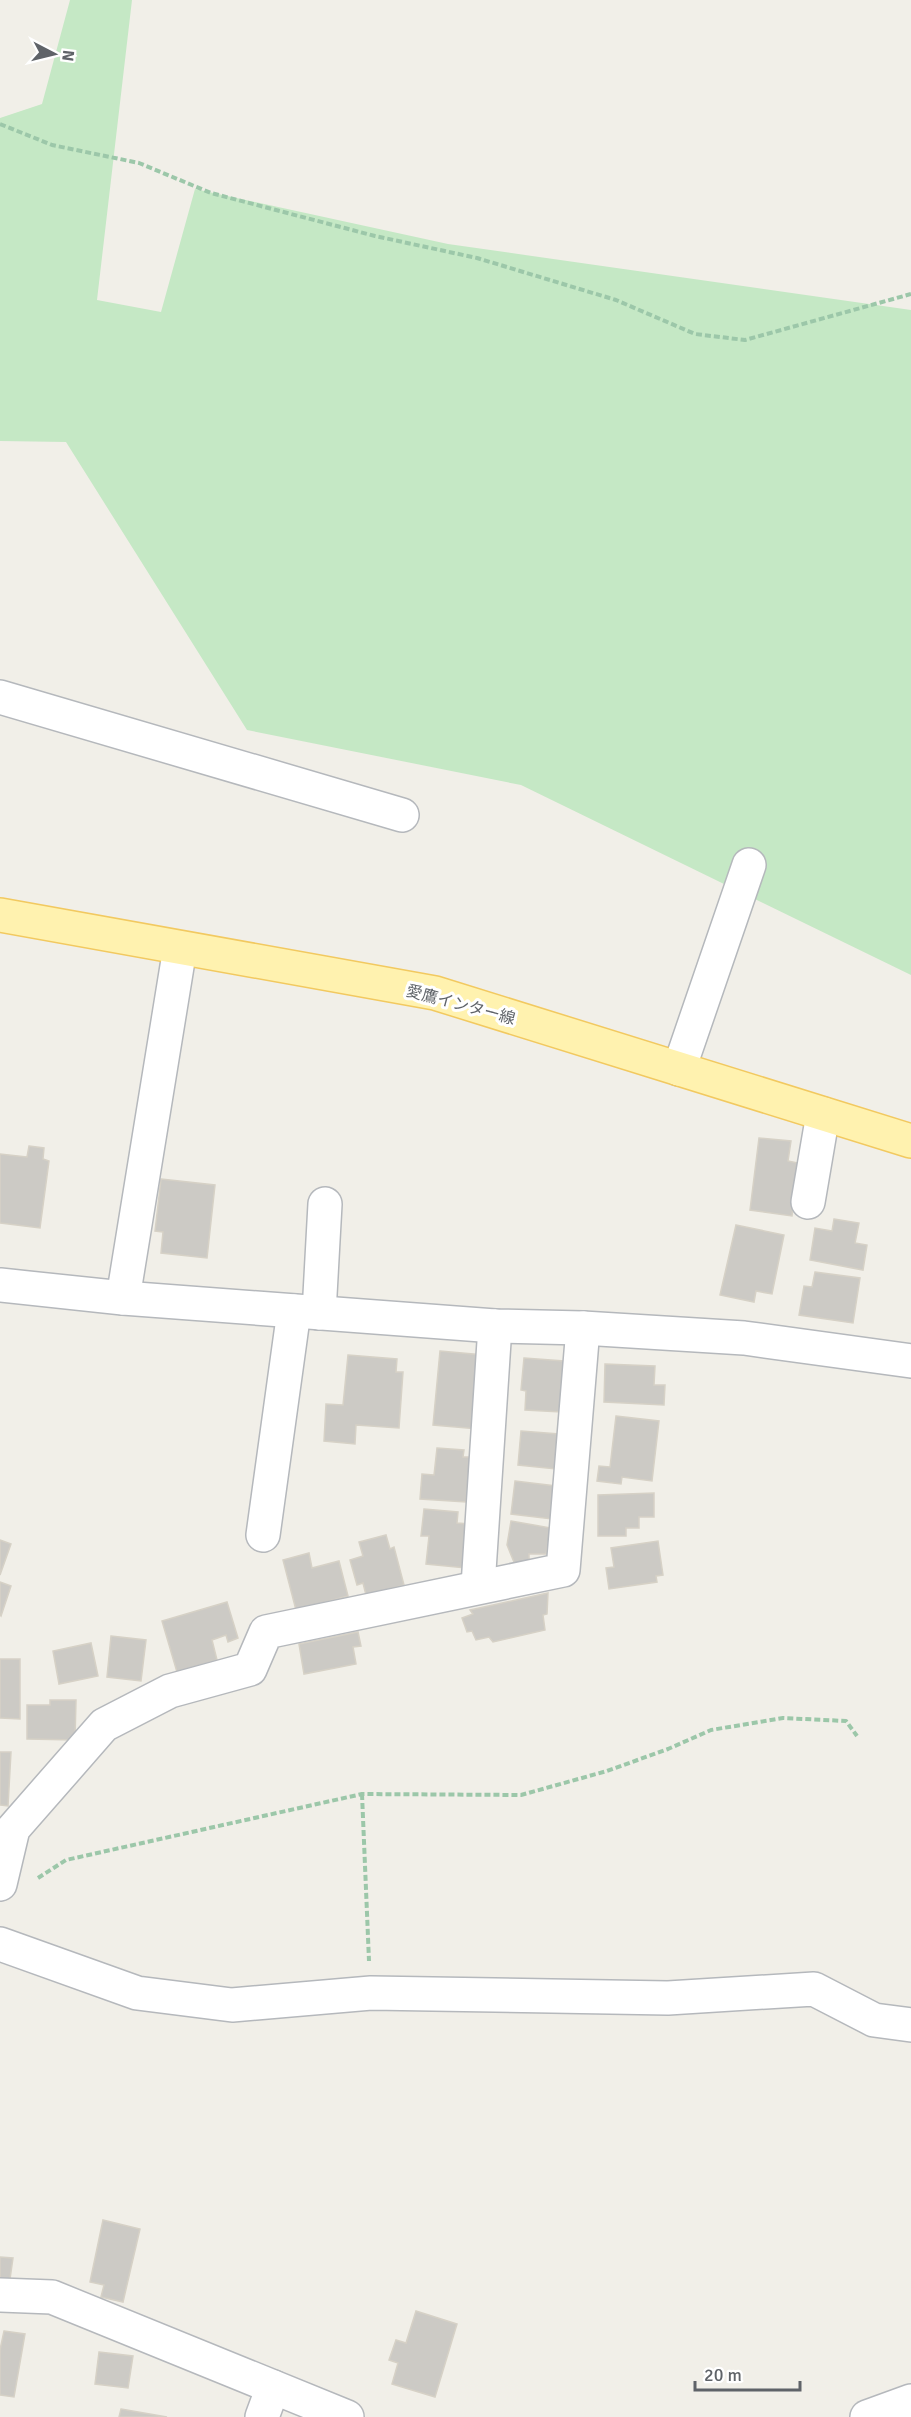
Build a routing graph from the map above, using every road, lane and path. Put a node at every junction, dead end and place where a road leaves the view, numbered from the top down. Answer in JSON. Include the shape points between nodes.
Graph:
{"nodes":[{"id":1,"x":0,"y":124,"type":"edge"},
{"id":2,"x":911,"y":294,"type":"edge"},
{"id":3,"x":0,"y":697,"type":"edge"},
{"id":4,"x":402,"y":815,"type":"dead end"},
{"id":5,"x":749,"y":865,"type":"dead end"},
{"id":6,"x":0,"y":915,"type":"edge"},
{"id":7,"x":180,"y":948,"type":"junction"},
{"id":8,"x":679,"y":1069,"type":"junction"},
{"id":9,"x":823,"y":1114,"type":"junction"},
{"id":10,"x":911,"y":1141,"type":"edge"},
{"id":11,"x":808,"y":1202,"type":"dead end"},
{"id":12,"x":325,"y":1204,"type":"dead end"},
{"id":13,"x":0,"y":1285,"type":"edge"},
{"id":14,"x":123,"y":1298,"type":"junction"},
{"id":15,"x":307,"y":1312,"type":"junction"},
{"id":16,"x":495,"y":1326,"type":"junction"},
{"id":17,"x":583,"y":1328,"type":"junction"},
{"id":18,"x":911,"y":1361,"type":"edge"},
{"id":19,"x":263,"y":1535,"type":"dead end"},
{"id":20,"x":478,"y":1586,"type":"junction"},
{"id":21,"x":857,"y":1736,"type":"dead end"},
{"id":22,"x":362,"y":1794,"type":"junction"},
{"id":23,"x":7,"y":1827,"type":"edge"},
{"id":24,"x":14,"y":1884,"type":"edge"},
{"id":25,"x":0,"y":1944,"type":"edge"},
{"id":26,"x":371,"y":1993,"type":"junction"},
{"id":27,"x":911,"y":2025,"type":"edge"},
{"id":28,"x":0,"y":2295,"type":"edge"},
{"id":29,"x":273,"y":2387,"type":"junction"},
{"id":30,"x":911,"y":2401,"type":"edge"},
{"id":31,"x":262,"y":2417,"type":"edge"},
{"id":32,"x":348,"y":2417,"type":"edge"},
{"id":33,"x":867,"y":2417,"type":"edge"}],
"edges":[{"from":1,"to":2,"type":"path","via":[[51,145],[139,164],[211,193],[477,258],[606,297],[695,334],[745,340]]},
{"from":3,"to":4,"type":"street"},
{"from":5,"to":8,"type":"street"},
{"from":6,"to":7,"type":"main road","name":"愛鷹インター線"},
{"from":7,"to":8,"type":"main road","name":"愛鷹インター線","via":[[435,993]]},
{"from":7,"to":14,"type":"street"},
{"from":8,"to":9,"type":"main road","name":"愛鷹インター線"},
{"from":9,"to":10,"type":"main road","name":"愛鷹インター線"},
{"from":9,"to":11,"type":"street"},
{"from":12,"to":15,"type":"street"},
{"from":13,"to":14,"type":"street"},
{"from":14,"to":15,"type":"street"},
{"from":15,"to":16,"type":"street"},
{"from":15,"to":19,"type":"street"},
{"from":16,"to":17,"type":"street"},
{"from":16,"to":20,"type":"street"},
{"from":17,"to":18,"type":"street","via":[[744,1338]]},
{"from":17,"to":20,"type":"street","via":[[563,1570]]},
{"from":20,"to":23,"type":"street","via":[[266,1632],[250,1669],[170,1691],[104,1725]]},
{"from":21,"to":22,"type":"path","via":[[846,1721],[783,1718],[711,1730],[617,1767],[521,1795]]},
{"from":22,"to":24,"type":"path","via":[[66,1860]]},
{"from":22,"to":26,"type":"path"},
{"from":23,"to":24,"type":"street"},
{"from":25,"to":26,"type":"street","via":[[137,1993],[232,2005]]},
{"from":26,"to":27,"type":"street","via":[[668,1998],[814,1989],[874,2020]]},
{"from":28,"to":29,"type":"street","via":[[52,2297]]},
{"from":29,"to":31,"type":"street"},
{"from":29,"to":32,"type":"street"},
{"from":30,"to":33,"type":"street"}]}
